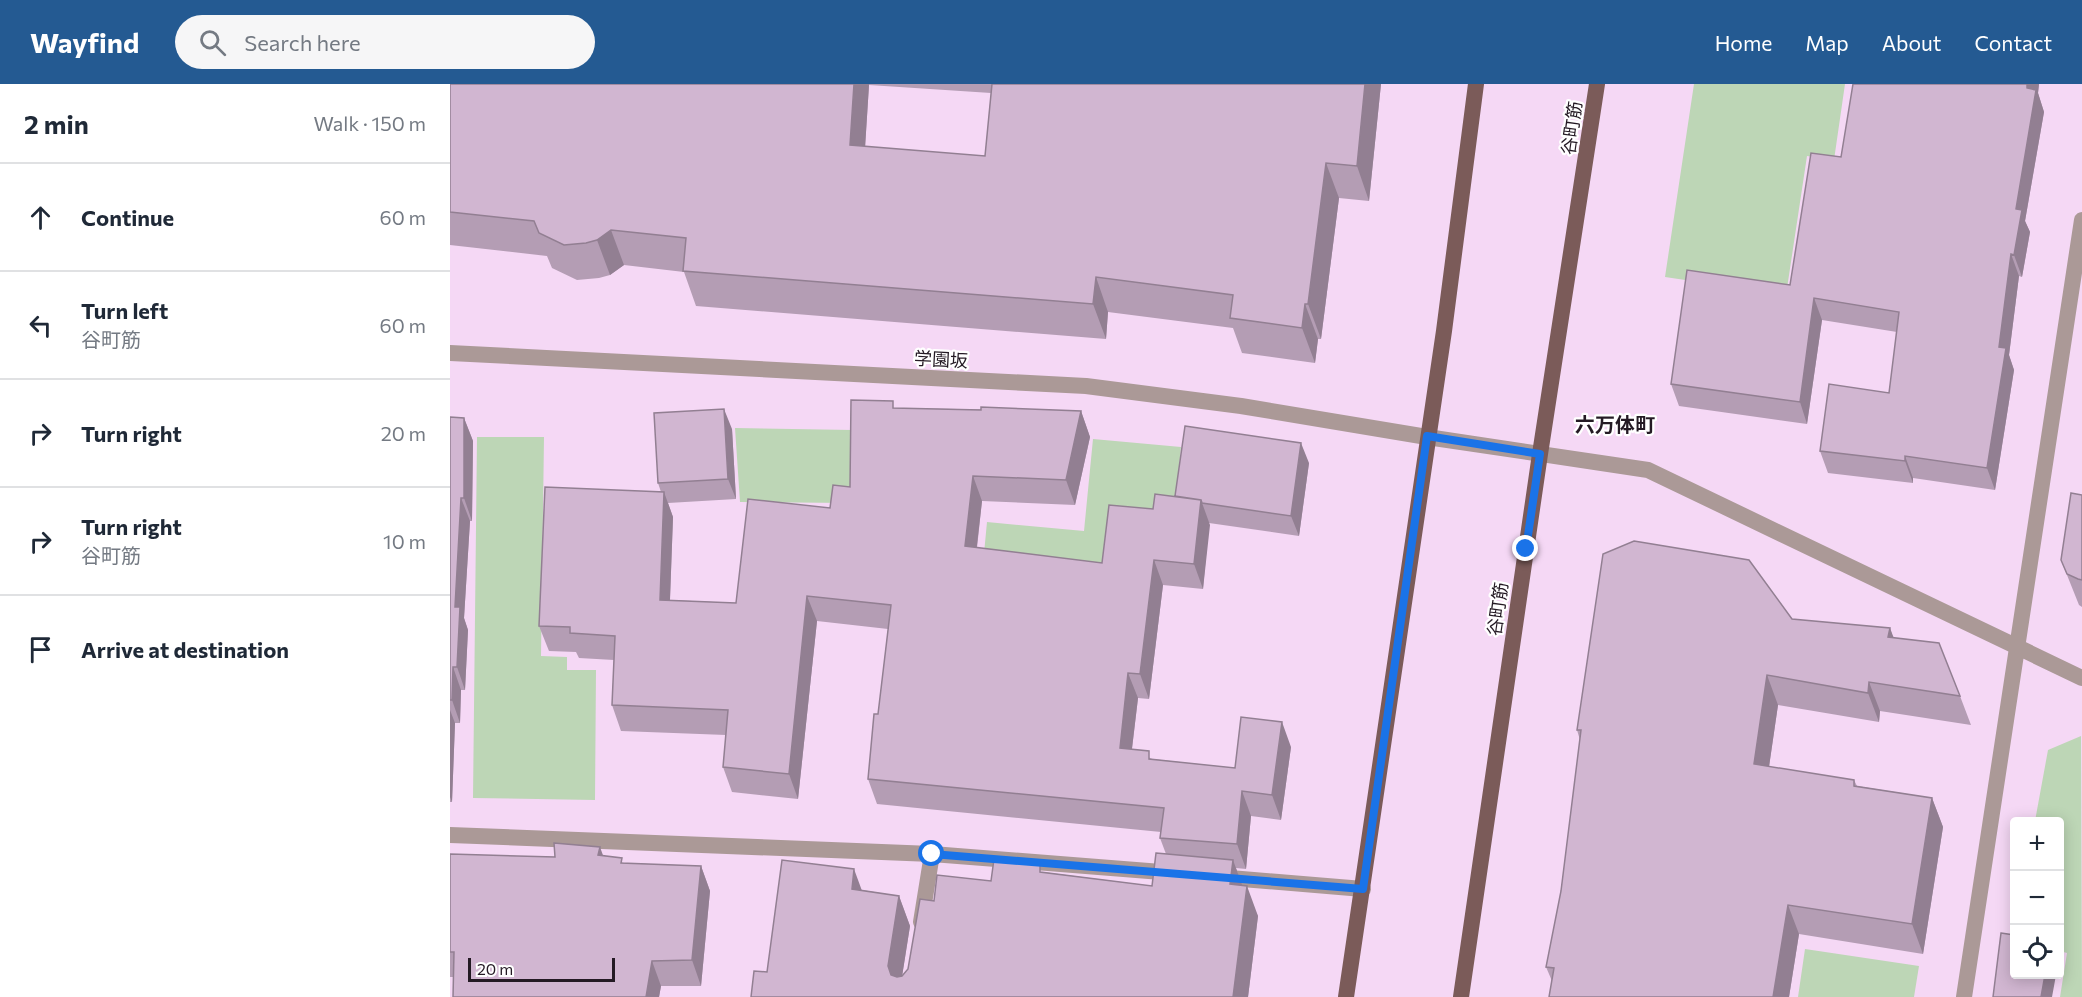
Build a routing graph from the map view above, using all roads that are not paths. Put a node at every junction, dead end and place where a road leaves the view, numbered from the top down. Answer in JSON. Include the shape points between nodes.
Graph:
{"nodes":[{"id":1,"x":1476,"y":84,"type":"edge"},
{"id":2,"x":1597,"y":84,"type":"edge"},
{"id":3,"x":2082,"y":220,"type":"edge"},
{"id":4,"x":450,"y":353,"type":"edge"},
{"id":5,"x":1427,"y":436,"type":"junction"},
{"id":6,"x":1540,"y":454,"type":"junction"},
{"id":7,"x":2019,"y":648,"type":"junction"},
{"id":8,"x":2082,"y":678,"type":"edge"},
{"id":9,"x":450,"y":835,"type":"edge"},
{"id":10,"x":932,"y":854,"type":"junction"},
{"id":11,"x":1363,"y":889,"type":"junction"},
{"id":12,"x":917,"y":942,"type":"edge"},
{"id":13,"x":1346,"y":997,"type":"edge"},
{"id":14,"x":1461,"y":997,"type":"edge"},
{"id":15,"x":1964,"y":997,"type":"edge"}],
"edges":[{"from":1,"to":5,"type":"main road"},
{"from":2,"to":6,"type":"main road","name":"谷町筋"},
{"from":3,"to":7,"type":"street"},
{"from":4,"to":5,"type":"street","name":"学園坂","via":[[1086,386]]},
{"from":5,"to":6,"type":"street","name":"学園坂"},
{"from":5,"to":11,"type":"main road"},
{"from":6,"to":7,"type":"street","name":"学園坂","via":[[1648,470]]},
{"from":6,"to":14,"type":"main road","name":"谷町筋"},
{"from":7,"to":8,"type":"street","name":"学園坂"},
{"from":7,"to":15,"type":"street"},
{"from":9,"to":10,"type":"street"},
{"from":10,"to":11,"type":"street"},
{"from":10,"to":12,"type":"street"},
{"from":11,"to":13,"type":"main road"}]}
